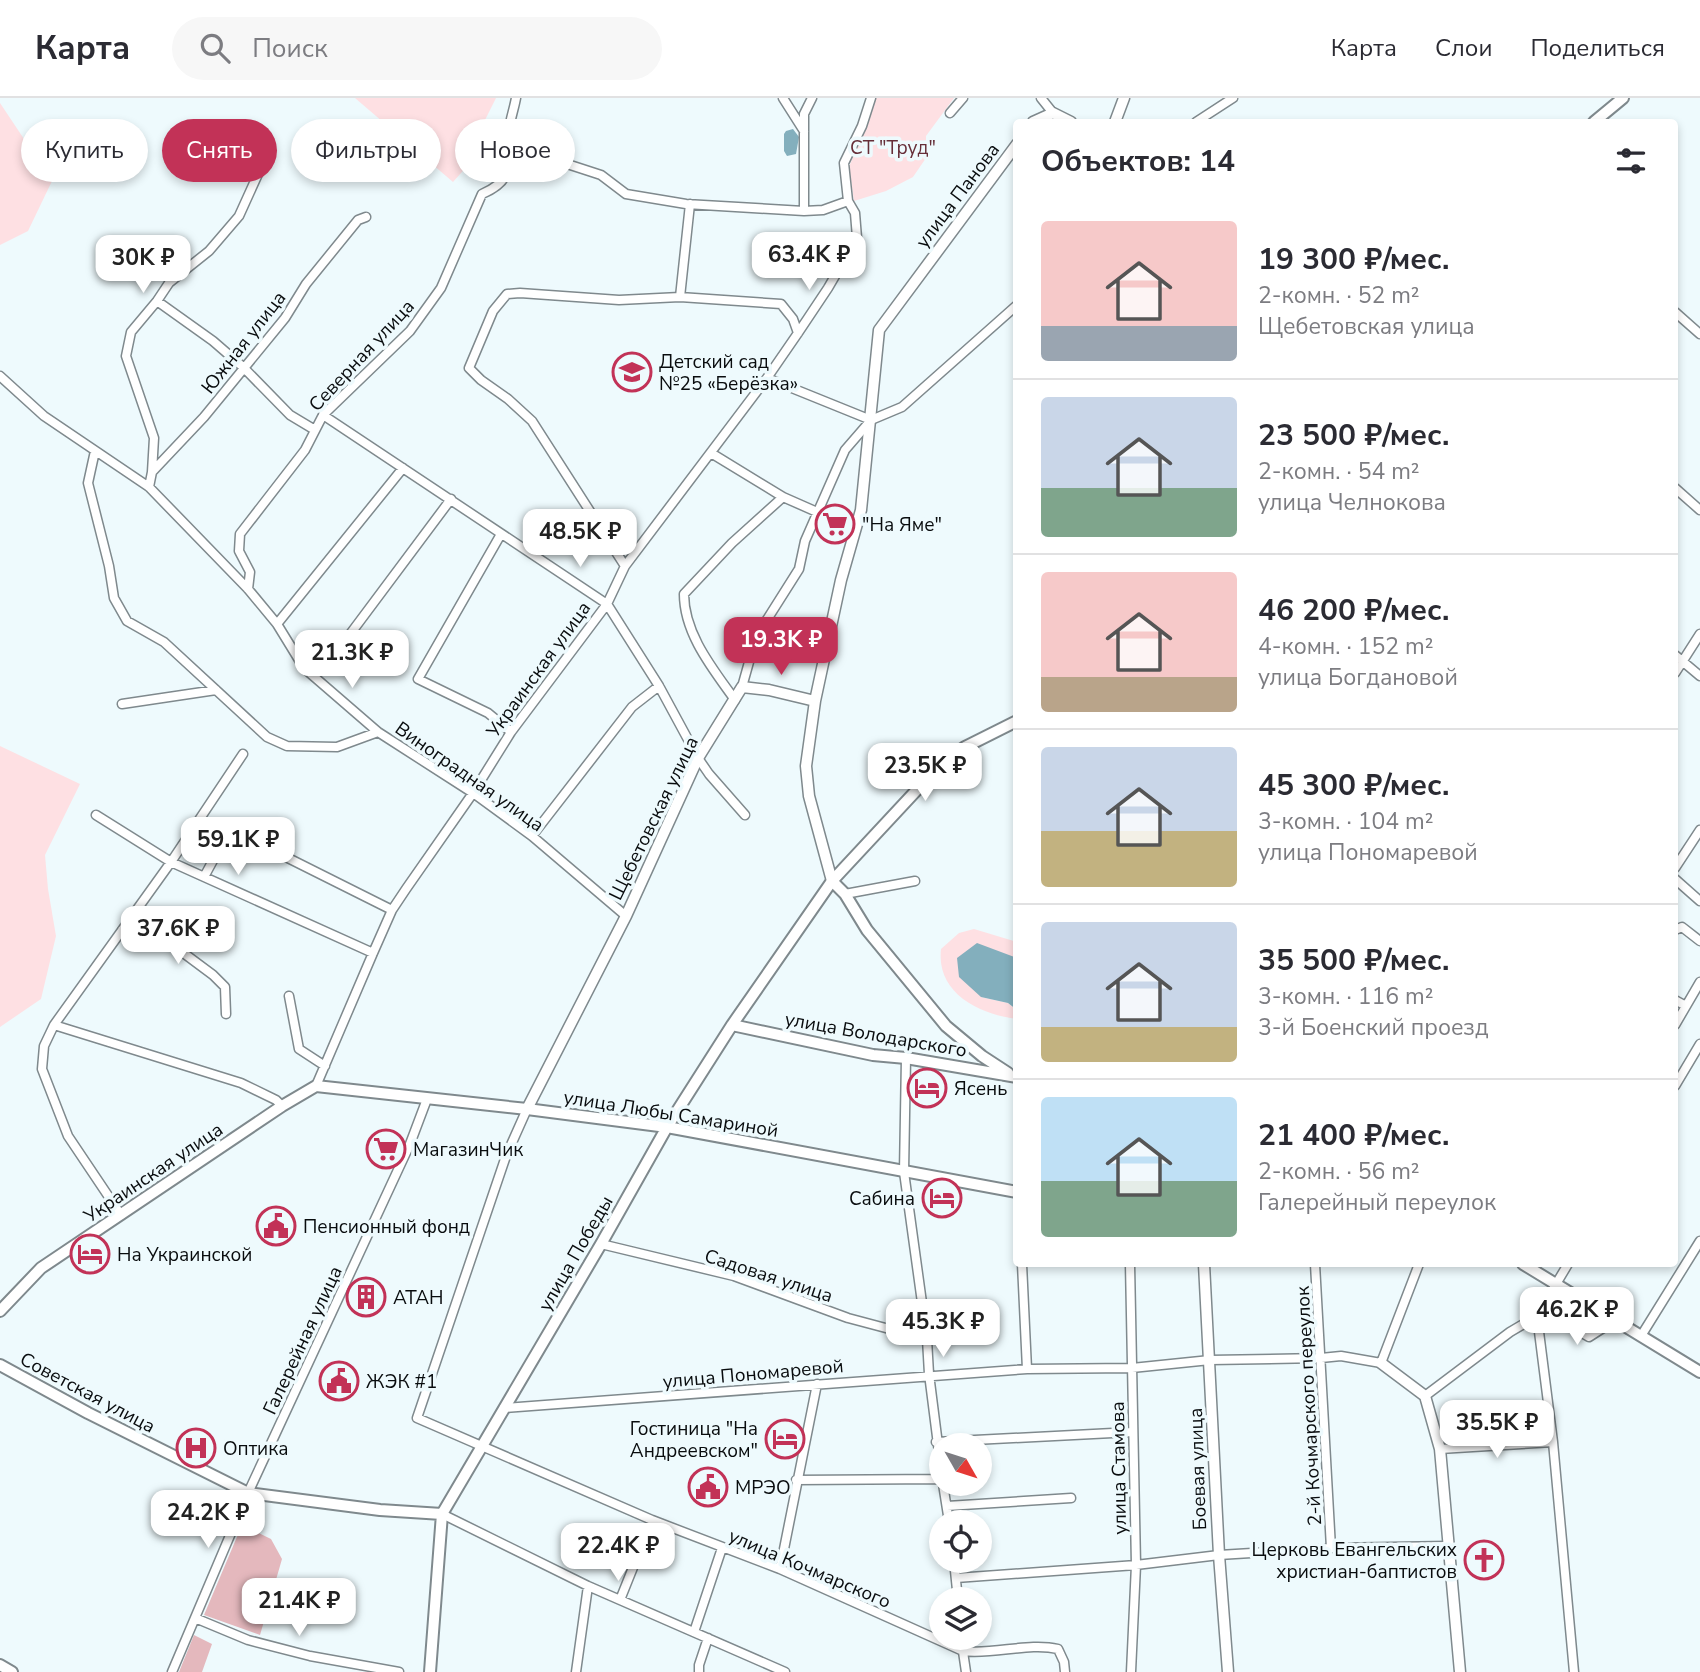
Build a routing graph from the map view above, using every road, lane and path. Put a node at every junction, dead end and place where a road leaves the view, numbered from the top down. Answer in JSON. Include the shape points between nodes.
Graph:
{"nodes":[{"id":1,"x":516,"y":98,"type":"edge"},
{"id":2,"x":783,"y":98,"type":"edge"},
{"id":3,"x":812,"y":98,"type":"edge"},
{"id":4,"x":871,"y":98,"type":"edge"},
{"id":5,"x":962,"y":98,"type":"edge"},
{"id":6,"x":1041,"y":98,"type":"edge"},
{"id":7,"x":1124,"y":98,"type":"edge"},
{"id":8,"x":1233,"y":98,"type":"edge"},
{"id":9,"x":1623,"y":98,"type":"edge"},
{"id":10,"x":950,"y":113,"type":"dead end"},
{"id":11,"x":1053,"y":113,"type":"junction"},
{"id":12,"x":511,"y":119,"type":"edge"},
{"id":13,"x":1040,"y":119,"type":"edge"},
{"id":14,"x":1065,"y":119,"type":"edge"},
{"id":15,"x":1116,"y":119,"type":"edge"},
{"id":16,"x":1201,"y":119,"type":"edge"},
{"id":17,"x":1598,"y":119,"type":"edge"},
{"id":18,"x":804,"y":132,"type":"junction"},
{"id":19,"x":1013,"y":149,"type":"edge"},
{"id":20,"x":575,"y":167,"type":"edge"},
{"id":21,"x":254,"y":182,"type":"edge"},
{"id":22,"x":501,"y":182,"type":"edge"},
{"id":23,"x":848,"y":201,"type":"junction"},
{"id":24,"x":690,"y":204,"type":"junction"},
{"id":25,"x":804,"y":211,"type":"junction"},
{"id":26,"x":366,"y":217,"type":"dead end"},
{"id":27,"x":680,"y":297,"type":"junction"},
{"id":28,"x":157,"y":301,"type":"junction"},
{"id":29,"x":1013,"y":309,"type":"edge"},
{"id":30,"x":1678,"y":315,"type":"edge"},
{"id":31,"x":798,"y":333,"type":"junction"},
{"id":32,"x":1700,"y":334,"type":"edge"},
{"id":33,"x":243,"y":367,"type":"junction"},
{"id":34,"x":0,"y":376,"type":"edge"},
{"id":35,"x":767,"y":378,"type":"junction"},
{"id":36,"x":323,"y":415,"type":"junction"},
{"id":37,"x":871,"y":420,"type":"junction"},
{"id":38,"x":314,"y":430,"type":"junction"},
{"id":39,"x":95,"y":451,"type":"junction"},
{"id":40,"x":710,"y":453,"type":"junction"},
{"id":41,"x":404,"y":468,"type":"junction"},
{"id":42,"x":152,"y":472,"type":"junction"},
{"id":43,"x":149,"y":487,"type":"junction"},
{"id":44,"x":1678,"y":491,"type":"edge"},
{"id":45,"x":783,"y":497,"type":"junction"},
{"id":46,"x":451,"y":499,"type":"junction"},
{"id":47,"x":1700,"y":510,"type":"edge"},
{"id":48,"x":817,"y":512,"type":"junction"},
{"id":49,"x":501,"y":534,"type":"junction"},
{"id":50,"x":625,"y":566,"type":"junction"},
{"id":51,"x":248,"y":589,"type":"junction"},
{"id":52,"x":607,"y":604,"type":"junction"},
{"id":53,"x":277,"y":624,"type":"junction"},
{"id":54,"x":1700,"y":634,"type":"edge"},
{"id":55,"x":1678,"y":657,"type":"edge"},
{"id":56,"x":1682,"y":661,"type":"junction"},
{"id":57,"x":304,"y":668,"type":"junction"},
{"id":58,"x":1678,"y":668,"type":"edge"},
{"id":59,"x":1700,"y":676,"type":"edge"},
{"id":60,"x":659,"y":685,"type":"junction"},
{"id":61,"x":742,"y":687,"type":"junction"},
{"id":62,"x":216,"y":690,"type":"junction"},
{"id":63,"x":735,"y":700,"type":"junction"},
{"id":64,"x":815,"y":701,"type":"junction"},
{"id":65,"x":122,"y":705,"type":"dead end"},
{"id":66,"x":1013,"y":722,"type":"edge"},
{"id":67,"x":378,"y":732,"type":"junction"},
{"id":68,"x":511,"y":732,"type":"junction"},
{"id":69,"x":243,"y":754,"type":"dead end"},
{"id":70,"x":698,"y":758,"type":"junction"},
{"id":71,"x":473,"y":793,"type":"junction"},
{"id":72,"x":745,"y":814,"type":"dead end"},
{"id":73,"x":96,"y":815,"type":"dead end"},
{"id":74,"x":1700,"y":830,"type":"edge"},
{"id":75,"x":532,"y":836,"type":"junction"},
{"id":76,"x":171,"y":862,"type":"junction"},
{"id":77,"x":1678,"y":863,"type":"edge"},
{"id":78,"x":204,"y":877,"type":"junction"},
{"id":79,"x":832,"y":881,"type":"junction"},
{"id":80,"x":915,"y":881,"type":"dead end"},
{"id":81,"x":1678,"y":882,"type":"edge"},
{"id":82,"x":845,"y":894,"type":"junction"},
{"id":83,"x":1700,"y":901,"type":"edge"},
{"id":84,"x":392,"y":910,"type":"junction"},
{"id":85,"x":626,"y":916,"type":"junction"},
{"id":86,"x":1678,"y":929,"type":"edge"},
{"id":87,"x":122,"y":930,"type":"junction"},
{"id":88,"x":1700,"y":941,"type":"edge"},
{"id":89,"x":373,"y":953,"type":"junction"},
{"id":90,"x":1700,"y":982,"type":"edge"},
{"id":91,"x":289,"y":996,"type":"dead end"},
{"id":92,"x":1678,"y":1002,"type":"edge"},
{"id":93,"x":1686,"y":1006,"type":"junction"},
{"id":94,"x":226,"y":1014,"type":"dead end"},
{"id":95,"x":1678,"y":1020,"type":"edge"},
{"id":96,"x":54,"y":1025,"type":"junction"},
{"id":97,"x":732,"y":1025,"type":"junction"},
{"id":98,"x":1700,"y":1044,"type":"edge"},
{"id":99,"x":906,"y":1058,"type":"junction"},
{"id":100,"x":325,"y":1066,"type":"junction"},
{"id":101,"x":1013,"y":1075,"type":"edge"},
{"id":102,"x":1013,"y":1076,"type":"edge"},
{"id":103,"x":1678,"y":1081,"type":"edge"},
{"id":104,"x":316,"y":1086,"type":"junction"},
{"id":105,"x":427,"y":1099,"type":"junction"},
{"id":106,"x":282,"y":1106,"type":"junction"},
{"id":107,"x":527,"y":1109,"type":"junction"},
{"id":108,"x":667,"y":1127,"type":"junction"},
{"id":109,"x":904,"y":1172,"type":"junction"},
{"id":110,"x":1013,"y":1191,"type":"edge"},
{"id":111,"x":121,"y":1215,"type":"junction"},
{"id":112,"x":1700,"y":1241,"type":"edge"},
{"id":113,"x":601,"y":1244,"type":"junction"},
{"id":114,"x":1022,"y":1267,"type":"edge"},
{"id":115,"x":1130,"y":1267,"type":"edge"},
{"id":116,"x":1204,"y":1267,"type":"edge"},
{"id":117,"x":1315,"y":1267,"type":"edge"},
{"id":118,"x":1418,"y":1267,"type":"edge"},
{"id":119,"x":1533,"y":1267,"type":"edge"},
{"id":120,"x":1566,"y":1267,"type":"edge"},
{"id":121,"x":1556,"y":1284,"type":"junction"},
{"id":122,"x":0,"y":1311,"type":"edge"},
{"id":123,"x":1539,"y":1313,"type":"junction"},
{"id":124,"x":1614,"y":1321,"type":"junction"},
{"id":125,"x":1641,"y":1336,"type":"junction"},
{"id":126,"x":927,"y":1339,"type":"junction"},
{"id":127,"x":1321,"y":1358,"type":"junction"},
{"id":128,"x":1210,"y":1360,"type":"junction"},
{"id":129,"x":1381,"y":1363,"type":"junction"},
{"id":130,"x":0,"y":1365,"type":"edge"},
{"id":131,"x":1132,"y":1367,"type":"junction"},
{"id":132,"x":1027,"y":1368,"type":"junction"},
{"id":133,"x":1700,"y":1372,"type":"edge"},
{"id":134,"x":929,"y":1374,"type":"junction"},
{"id":135,"x":817,"y":1384,"type":"junction"},
{"id":136,"x":1425,"y":1396,"type":"junction"},
{"id":137,"x":504,"y":1408,"type":"junction"},
{"id":138,"x":417,"y":1418,"type":"joint"},
{"id":139,"x":1132,"y":1432,"type":"junction"},
{"id":140,"x":935,"y":1433,"type":"edge"},
{"id":141,"x":992,"y":1439,"type":"edge"},
{"id":142,"x":1553,"y":1442,"type":"junction"},
{"id":143,"x":482,"y":1446,"type":"junction"},
{"id":144,"x":1440,"y":1449,"type":"junction"},
{"id":145,"x":796,"y":1480,"type":"junction"},
{"id":146,"x":929,"y":1480,"type":"edge"},
{"id":147,"x":248,"y":1493,"type":"junction"},
{"id":148,"x":945,"y":1496,"type":"edge"},
{"id":149,"x":1071,"y":1498,"type":"dead end"},
{"id":150,"x":947,"y":1506,"type":"junction"},
{"id":151,"x":948,"y":1510,"type":"edge"},
{"id":152,"x":442,"y":1514,"type":"junction"},
{"id":153,"x":652,"y":1520,"type":"junction"},
{"id":154,"x":1448,"y":1546,"type":"junction"},
{"id":155,"x":722,"y":1548,"type":"junction"},
{"id":156,"x":1331,"y":1548,"type":"junction"},
{"id":157,"x":1219,"y":1555,"type":"junction"},
{"id":158,"x":1136,"y":1565,"type":"junction"},
{"id":159,"x":780,"y":1569,"type":"junction"},
{"id":160,"x":955,"y":1573,"type":"edge"},
{"id":161,"x":956,"y":1578,"type":"junction"},
{"id":162,"x":588,"y":1586,"type":"junction"},
{"id":163,"x":957,"y":1587,"type":"edge"},
{"id":164,"x":620,"y":1600,"type":"junction"},
{"id":165,"x":195,"y":1618,"type":"junction"},
{"id":166,"x":694,"y":1632,"type":"junction"},
{"id":167,"x":708,"y":1639,"type":"junction"},
{"id":168,"x":962,"y":1651,"type":"junction"},
{"id":169,"x":0,"y":1665,"type":"edge"},
{"id":170,"x":12,"y":1672,"type":"edge"},
{"id":171,"x":172,"y":1672,"type":"edge"},
{"id":172,"x":399,"y":1672,"type":"edge"},
{"id":173,"x":429,"y":1672,"type":"edge"},
{"id":174,"x":576,"y":1672,"type":"edge"},
{"id":175,"x":699,"y":1672,"type":"edge"},
{"id":176,"x":785,"y":1672,"type":"edge"},
{"id":177,"x":965,"y":1672,"type":"edge"},
{"id":178,"x":1065,"y":1672,"type":"edge"},
{"id":179,"x":1131,"y":1672,"type":"edge"},
{"id":180,"x":1228,"y":1672,"type":"edge"},
{"id":181,"x":1460,"y":1672,"type":"edge"},
{"id":182,"x":1574,"y":1672,"type":"edge"}],
"edges":[{"from":1,"to":12,"type":"street","name":"Северная улица"},
{"from":2,"to":18,"type":"street"},
{"from":3,"to":18,"type":"street","via":[[804,114]]},
{"from":4,"to":23,"type":"street","name":"Украинская улица","via":[[844,163]]},
{"from":5,"to":10,"type":"street"},
{"from":6,"to":11,"type":"street"},
{"from":7,"to":15,"type":"street"},
{"from":8,"to":16,"type":"street"},
{"from":9,"to":17,"type":"main road"},
{"from":11,"to":13,"type":"street"},
{"from":11,"to":14,"type":"street"},
{"from":18,"to":25,"type":"street"},
{"from":19,"to":37,"type":"street","name":"улица Панова","via":[[879,330]]},
{"from":20,"to":24,"type":"street","via":[[601,175],[626,194]]},
{"from":21,"to":28,"type":"street","via":[[239,216],[209,251],[169,283]]},
{"from":22,"to":36,"type":"street","name":"Северная улица","via":[[481,194],[441,288],[410,331]]},
{"from":23,"to":25,"type":"street"},
{"from":23,"to":31,"type":"street","name":"Украинская улица","via":[[855,213],[857,238]]},
{"from":24,"to":25,"type":"street"},
{"from":24,"to":27,"type":"street"},
{"from":26,"to":33,"type":"street","name":"Южная улица","via":[[358,220]]},
{"from":27,"to":31,"type":"street","via":[[781,304]]},
{"from":27,"to":50,"type":"street","via":[[619,300],[507,294],[493,311],[468,368],[532,421]]},
{"from":28,"to":33,"type":"street"},
{"from":28,"to":42,"type":"street","via":[[131,332],[126,356],[154,438]]},
{"from":29,"to":37,"type":"street","name":"Щебетовская улица","via":[[902,407]]},
{"from":30,"to":32,"type":"street"},
{"from":31,"to":35,"type":"street","name":"Украинская улица"},
{"from":33,"to":38,"type":"street","via":[[290,415]]},
{"from":33,"to":42,"type":"street","name":"Южная улица"},
{"from":34,"to":39,"type":"street","name":"Виноградная улица","via":[[44,416]]},
{"from":35,"to":37,"type":"street"},
{"from":35,"to":40,"type":"street","name":"Украинская улица"},
{"from":36,"to":38,"type":"street","name":"Северная улица"},
{"from":36,"to":41,"type":"street"},
{"from":37,"to":48,"type":"street","name":"Щебетовская улица","via":[[845,450]]},
{"from":37,"to":64,"type":"street","name":"улица Панова","via":[[861,510]]},
{"from":38,"to":51,"type":"street","name":"Северная улица","via":[[305,450],[240,534],[239,551],[250,572]]},
{"from":39,"to":43,"type":"street","name":"Виноградная улица"},
{"from":39,"to":62,"type":"street","via":[[88,483],[114,598],[127,621],[164,642]]},
{"from":40,"to":45,"type":"street"},
{"from":40,"to":50,"type":"street","name":"Украинская улица"},
{"from":41,"to":46,"type":"street"},
{"from":41,"to":53,"type":"street"},
{"from":42,"to":43,"type":"street"},
{"from":43,"to":51,"type":"street","name":"Виноградная улица"},
{"from":44,"to":47,"type":"street"},
{"from":45,"to":48,"type":"street"},
{"from":45,"to":63,"type":"street","via":[[684,594],[684,610],[705,658]]},
{"from":46,"to":49,"type":"street"},
{"from":46,"to":57,"type":"street","via":[[336,653],[321,664]]},
{"from":48,"to":61,"type":"street","name":"Щебетовская улица","via":[[799,569],[756,638]]},
{"from":49,"to":52,"type":"street"},
{"from":49,"to":68,"type":"street","via":[[418,679],[488,713]]},
{"from":50,"to":52,"type":"street","name":"Украинская улица"},
{"from":51,"to":53,"type":"street","name":"Виноградная улица"},
{"from":52,"to":60,"type":"street"},
{"from":52,"to":68,"type":"street","name":"Украинская улица"},
{"from":53,"to":57,"type":"street","name":"Виноградная улица"},
{"from":54,"to":56,"type":"street"},
{"from":55,"to":56,"type":"street"},
{"from":56,"to":58,"type":"street"},
{"from":56,"to":59,"type":"street"},
{"from":57,"to":67,"type":"street","name":"Виноградная улица"},
{"from":60,"to":70,"type":"street"},
{"from":60,"to":75,"type":"street","via":[[632,707]]},
{"from":61,"to":63,"type":"street","name":"Щебетовская улица"},
{"from":61,"to":64,"type":"street"},
{"from":62,"to":65,"type":"street"},
{"from":62,"to":67,"type":"street","via":[[267,737],[287,746],[337,747]]},
{"from":63,"to":70,"type":"street","name":"Щебетовская улица"},
{"from":64,"to":79,"type":"street","name":"улица Панова","via":[[806,766],[809,796]]},
{"from":66,"to":79,"type":"main road","name":"улица Победы","via":[[940,765]]},
{"from":67,"to":71,"type":"street","name":"Виноградная улица"},
{"from":68,"to":71,"type":"street","name":"Украинская улица"},
{"from":69,"to":76,"type":"street"},
{"from":70,"to":72,"type":"street"},
{"from":70,"to":85,"type":"street","name":"Щебетовская улица"},
{"from":71,"to":75,"type":"street","name":"Виноградная улица"},
{"from":71,"to":84,"type":"street","name":"Украинская улица"},
{"from":73,"to":76,"type":"street"},
{"from":74,"to":77,"type":"street"},
{"from":75,"to":85,"type":"street","name":"Виноградная улица"},
{"from":76,"to":78,"type":"street"},
{"from":76,"to":87,"type":"street"},
{"from":78,"to":84,"type":"street","via":[[230,829]]},
{"from":78,"to":89,"type":"street"},
{"from":79,"to":82,"type":"main road","name":"улица Володарского"},
{"from":79,"to":97,"type":"main road","name":"улица Победы"},
{"from":80,"to":82,"type":"street"},
{"from":81,"to":83,"type":"street"},
{"from":82,"to":101,"type":"main road","name":"улица Володарского","via":[[867,930],[946,1026]]},
{"from":84,"to":89,"type":"street","name":"Украинская улица"},
{"from":85,"to":107,"type":"street","name":"Щебетовская улица"},
{"from":86,"to":88,"type":"street"},
{"from":87,"to":94,"type":"street","via":[[162,937],[214,975],[225,987]]},
{"from":87,"to":96,"type":"street"},
{"from":89,"to":100,"type":"street","name":"Украинская улица"},
{"from":90,"to":93,"type":"street"},
{"from":91,"to":100,"type":"street","via":[[299,1049]]},
{"from":92,"to":93,"type":"street"},
{"from":93,"to":95,"type":"street"},
{"from":96,"to":106,"type":"street","via":[[241,1083]]},
{"from":96,"to":111,"type":"street","via":[[44,1046],[42,1069],[68,1136]]},
{"from":97,"to":99,"type":"main road","name":"улица Володарского"},
{"from":97,"to":108,"type":"main road","name":"улица Победы"},
{"from":98,"to":103,"type":"street"},
{"from":99,"to":102,"type":"main road","name":"улица Володарского"},
{"from":99,"to":109,"type":"street"},
{"from":100,"to":104,"type":"street","name":"Украинская улица"},
{"from":104,"to":105,"type":"main road","name":"улица Любы Самариной"},
{"from":104,"to":106,"type":"main road","name":"Украинская улица"},
{"from":105,"to":107,"type":"main road","name":"улица Любы Самариной"},
{"from":105,"to":147,"type":"street","name":"Галерейная улица"},
{"from":106,"to":111,"type":"main road","name":"Украинская улица"},
{"from":107,"to":108,"type":"main road","name":"улица Любы Самариной"},
{"from":107,"to":138,"type":"street","name":"Щебетовская улица","via":[[506,1156]]},
{"from":108,"to":109,"type":"main road","name":"улица Любы Самариной"},
{"from":108,"to":113,"type":"main road","name":"улица Победы"},
{"from":109,"to":110,"type":"main road","name":"улица Любы Самариной"},
{"from":109,"to":126,"type":"street"},
{"from":111,"to":122,"type":"main road","name":"Украинская улица","via":[[41,1268]]},
{"from":112,"to":125,"type":"street"},
{"from":113,"to":126,"type":"street","name":"Садовая улица","via":[[734,1276],[848,1318]]},
{"from":113,"to":137,"type":"main road","name":"улица Победы"},
{"from":114,"to":132,"type":"street"},
{"from":115,"to":131,"type":"street","name":"улица Стамова"},
{"from":116,"to":128,"type":"street","name":"Боевая улица"},
{"from":117,"to":127,"type":"street","name":"2-й Кочмарского переулок"},
{"from":118,"to":129,"type":"street"},
{"from":119,"to":121,"type":"main road"},
{"from":120,"to":121,"type":"street"},
{"from":121,"to":123,"type":"street"},
{"from":121,"to":124,"type":"main road"},
{"from":123,"to":124,"type":"street","via":[[1589,1337]]},
{"from":123,"to":136,"type":"street"},
{"from":123,"to":142,"type":"street"},
{"from":124,"to":125,"type":"main road"},
{"from":125,"to":133,"type":"main road"},
{"from":126,"to":134,"type":"street"},
{"from":127,"to":128,"type":"street","name":"улица Пономаревой"},
{"from":127,"to":129,"type":"street","name":"улица Пономаревой","via":[[1340,1356]]},
{"from":127,"to":156,"type":"street","name":"2-й Кочмарского переулок"},
{"from":128,"to":131,"type":"street","name":"улица Пономаревой"},
{"from":128,"to":157,"type":"street","name":"Боевая улица"},
{"from":129,"to":136,"type":"street"},
{"from":130,"to":147,"type":"main road","name":"Советская улица"},
{"from":131,"to":132,"type":"street","name":"улица Пономаревой"},
{"from":131,"to":139,"type":"street","name":"улица Стамова"},
{"from":132,"to":134,"type":"street","name":"улица Пономаревой"},
{"from":134,"to":135,"type":"street","name":"улица Пономаревой"},
{"from":134,"to":140,"type":"street"},
{"from":135,"to":137,"type":"street","name":"улица Пономаревой"},
{"from":135,"to":145,"type":"street"},
{"from":136,"to":144,"type":"street"},
{"from":137,"to":143,"type":"main road","name":"улица Победы"},
{"from":138,"to":143,"type":"street","name":"улица Кочмарского"},
{"from":139,"to":141,"type":"street"},
{"from":139,"to":158,"type":"street","name":"улица Стамова"},
{"from":142,"to":144,"type":"street"},
{"from":142,"to":182,"type":"street"},
{"from":143,"to":152,"type":"main road","name":"улица Победы"},
{"from":143,"to":153,"type":"street","name":"улица Кочмарского"},
{"from":144,"to":154,"type":"street"},
{"from":145,"to":146,"type":"street"},
{"from":145,"to":159,"type":"street"},
{"from":147,"to":152,"type":"main road","name":"Советская улица"},
{"from":147,"to":165,"type":"street","name":"Галерейная улица"},
{"from":148,"to":150,"type":"street"},
{"from":149,"to":150,"type":"street"},
{"from":150,"to":151,"type":"street"},
{"from":152,"to":162,"type":"street","name":"Советская улица"},
{"from":152,"to":173,"type":"main road","name":"улица Победы"},
{"from":153,"to":155,"type":"street","name":"улица Кочмарского"},
{"from":153,"to":164,"type":"street"},
{"from":154,"to":156,"type":"street"},
{"from":154,"to":181,"type":"street"},
{"from":155,"to":159,"type":"street","name":"улица Кочмарского"},
{"from":155,"to":166,"type":"street"},
{"from":156,"to":157,"type":"street"},
{"from":157,"to":158,"type":"street"},
{"from":157,"to":180,"type":"street","name":"Боевая улица"},
{"from":158,"to":161,"type":"street"},
{"from":158,"to":179,"type":"street","name":"улица Стамова"},
{"from":159,"to":168,"type":"street","name":"улица Кочмарского"},
{"from":160,"to":161,"type":"street"},
{"from":161,"to":163,"type":"street"},
{"from":162,"to":164,"type":"street","name":"Советская улица"},
{"from":162,"to":174,"type":"street"},
{"from":164,"to":166,"type":"street","name":"Советская улица"},
{"from":165,"to":171,"type":"street","name":"Галерейная улица"},
{"from":165,"to":172,"type":"street","via":[[248,1640]]},
{"from":166,"to":167,"type":"street","name":"Советская улица"},
{"from":167,"to":175,"type":"street"},
{"from":167,"to":176,"type":"street","name":"Советская улица"},
{"from":168,"to":177,"type":"street"},
{"from":168,"to":178,"type":"street","name":"улица Кочмарского","via":[[1045,1646],[1058,1649]]},
{"from":169,"to":170,"type":"main road"}]}
